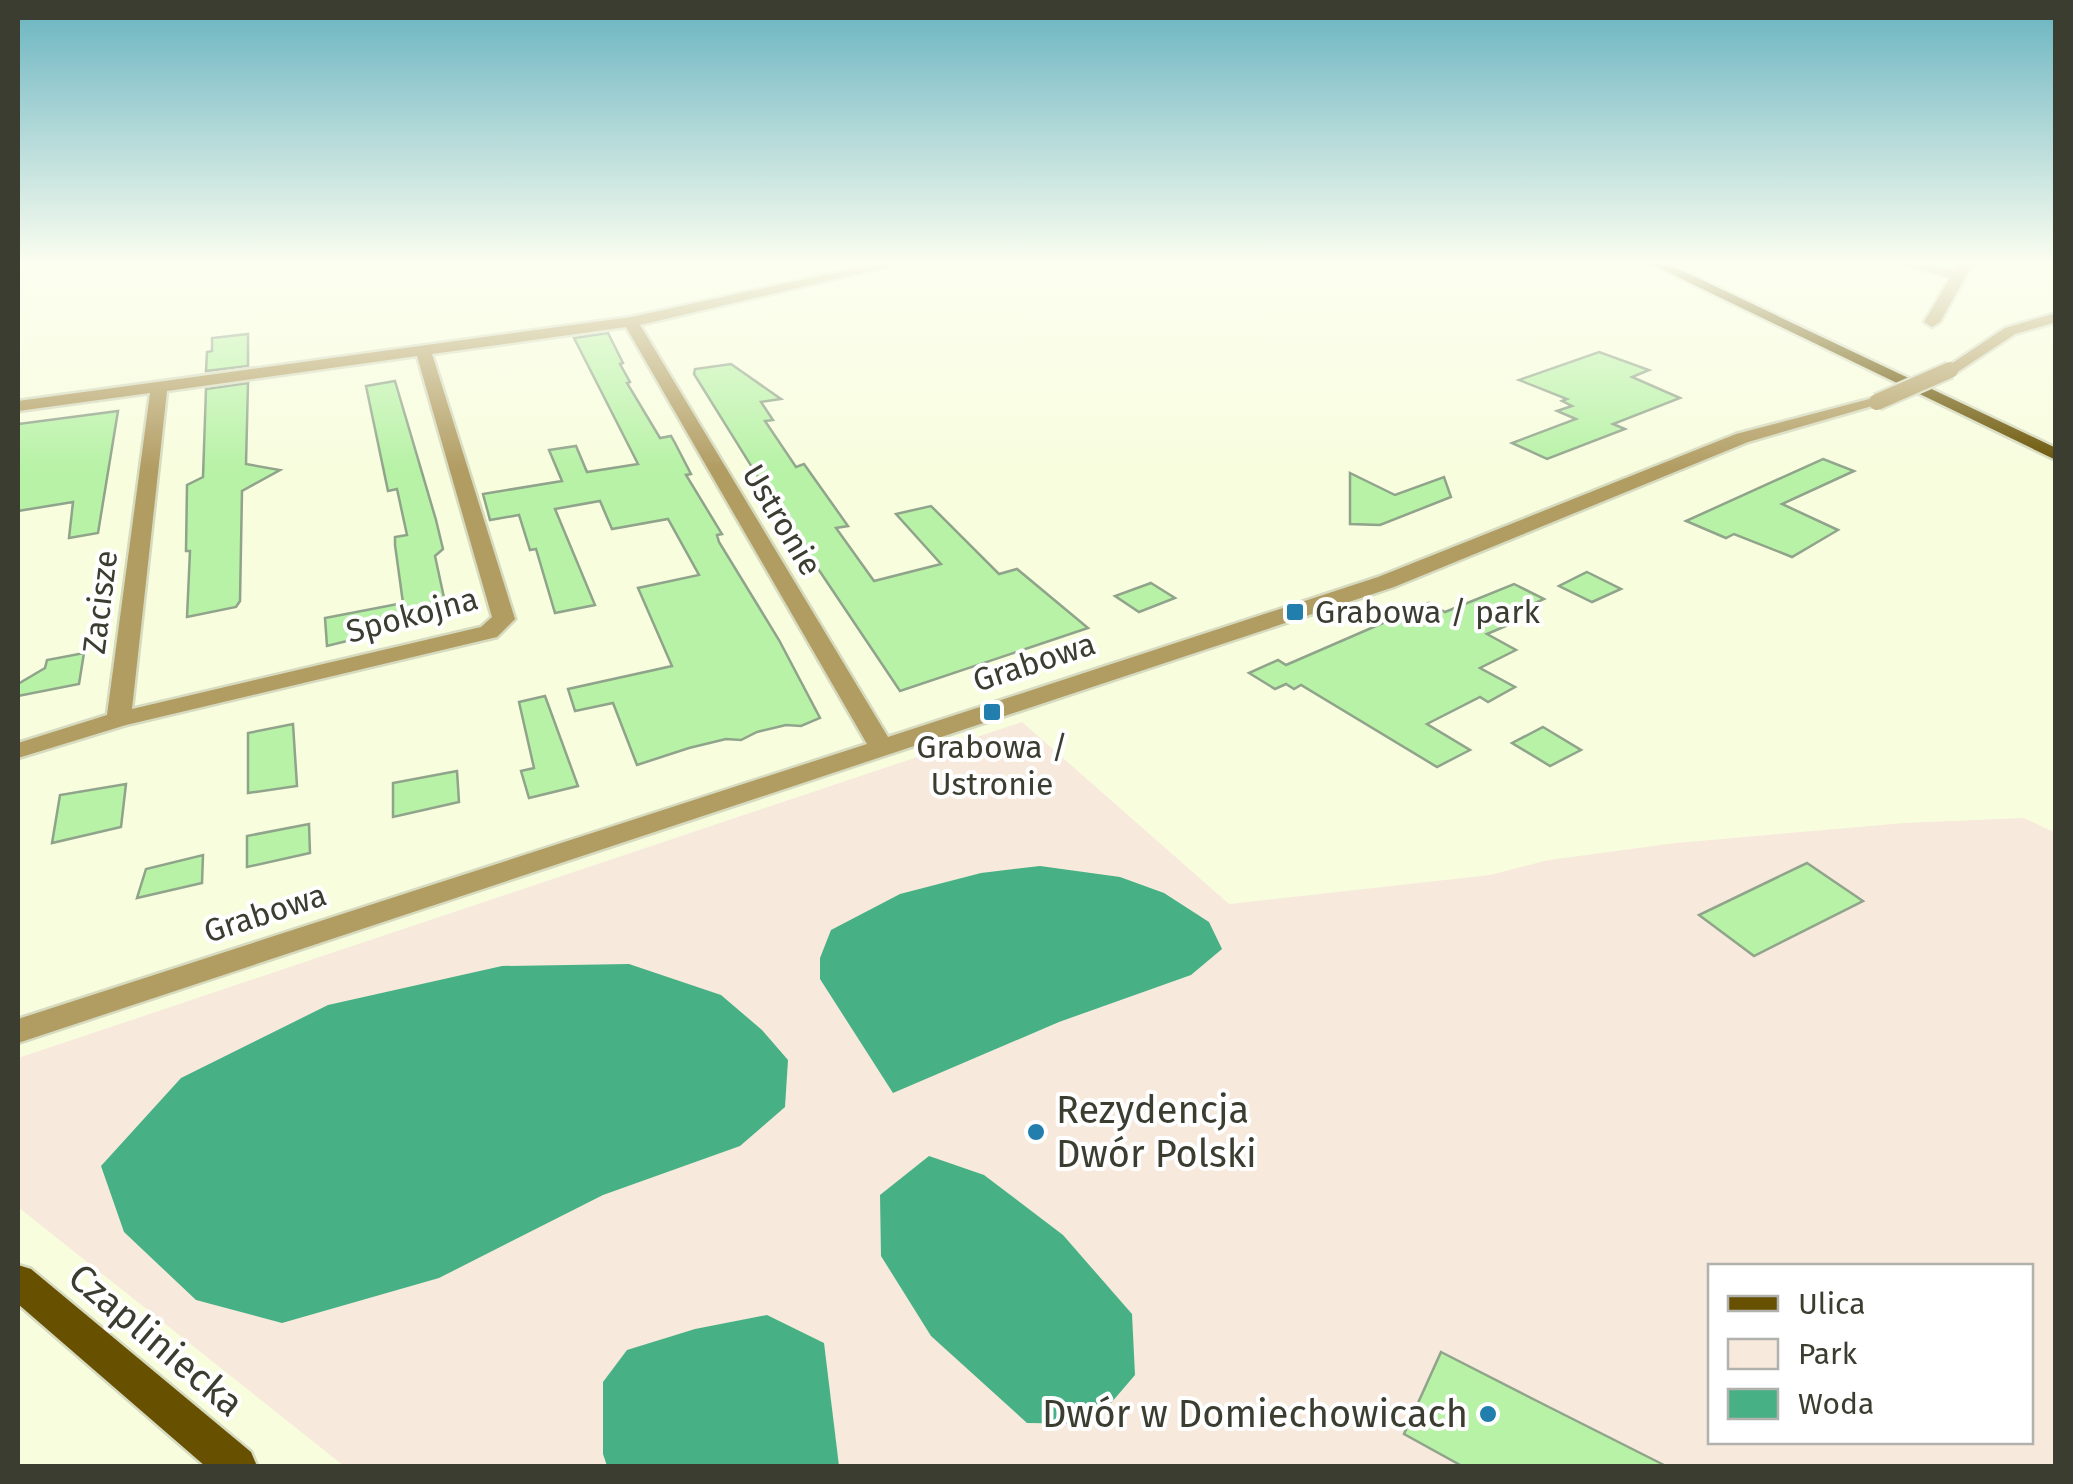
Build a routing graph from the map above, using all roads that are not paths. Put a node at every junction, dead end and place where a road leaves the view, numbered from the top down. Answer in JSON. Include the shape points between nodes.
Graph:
{"nodes":[{"id":1,"x":555,"y":332,"type":"edge"},
{"id":2,"x":637,"y":332,"type":"edge"},
{"id":3,"x":1800,"y":332,"type":"edge"},
{"id":4,"x":2010,"y":332,"type":"edge"},
{"id":5,"x":424,"y":350,"type":"junction"},
{"id":6,"x":159,"y":386,"type":"junction"},
{"id":7,"x":18,"y":406,"type":"edge"},
{"id":8,"x":2056,"y":455,"type":"edge"},
{"id":9,"x":119,"y":719,"type":"junction"},
{"id":10,"x":882,"y":748,"type":"junction"},
{"id":11,"x":18,"y":751,"type":"edge"},
{"id":12,"x":18,"y":1031,"type":"edge"},
{"id":13,"x":18,"y":1281,"type":"edge"},
{"id":14,"x":236,"y":1466,"type":"edge"}],
"edges":[{"from":1,"to":5,"type":"street"},
{"from":2,"to":10,"type":"street","name":"Ustronie"},
{"from":3,"to":8,"type":"main road"},
{"from":4,"to":10,"type":"street","name":"Grabowa","bridge":true,"via":[[1950,370],[1877,402],[1756,433],[1386,582]]},
{"from":5,"to":6,"type":"street"},
{"from":5,"to":9,"type":"street","name":"Spokojna","via":[[504,619],[500,626]]},
{"from":6,"to":7,"type":"street"},
{"from":6,"to":9,"type":"street","name":"Zacisze"},
{"from":9,"to":11,"type":"street"},
{"from":10,"to":12,"type":"street","name":"Grabowa"},
{"from":13,"to":14,"type":"main road","name":"Czapliniecka"}]}
